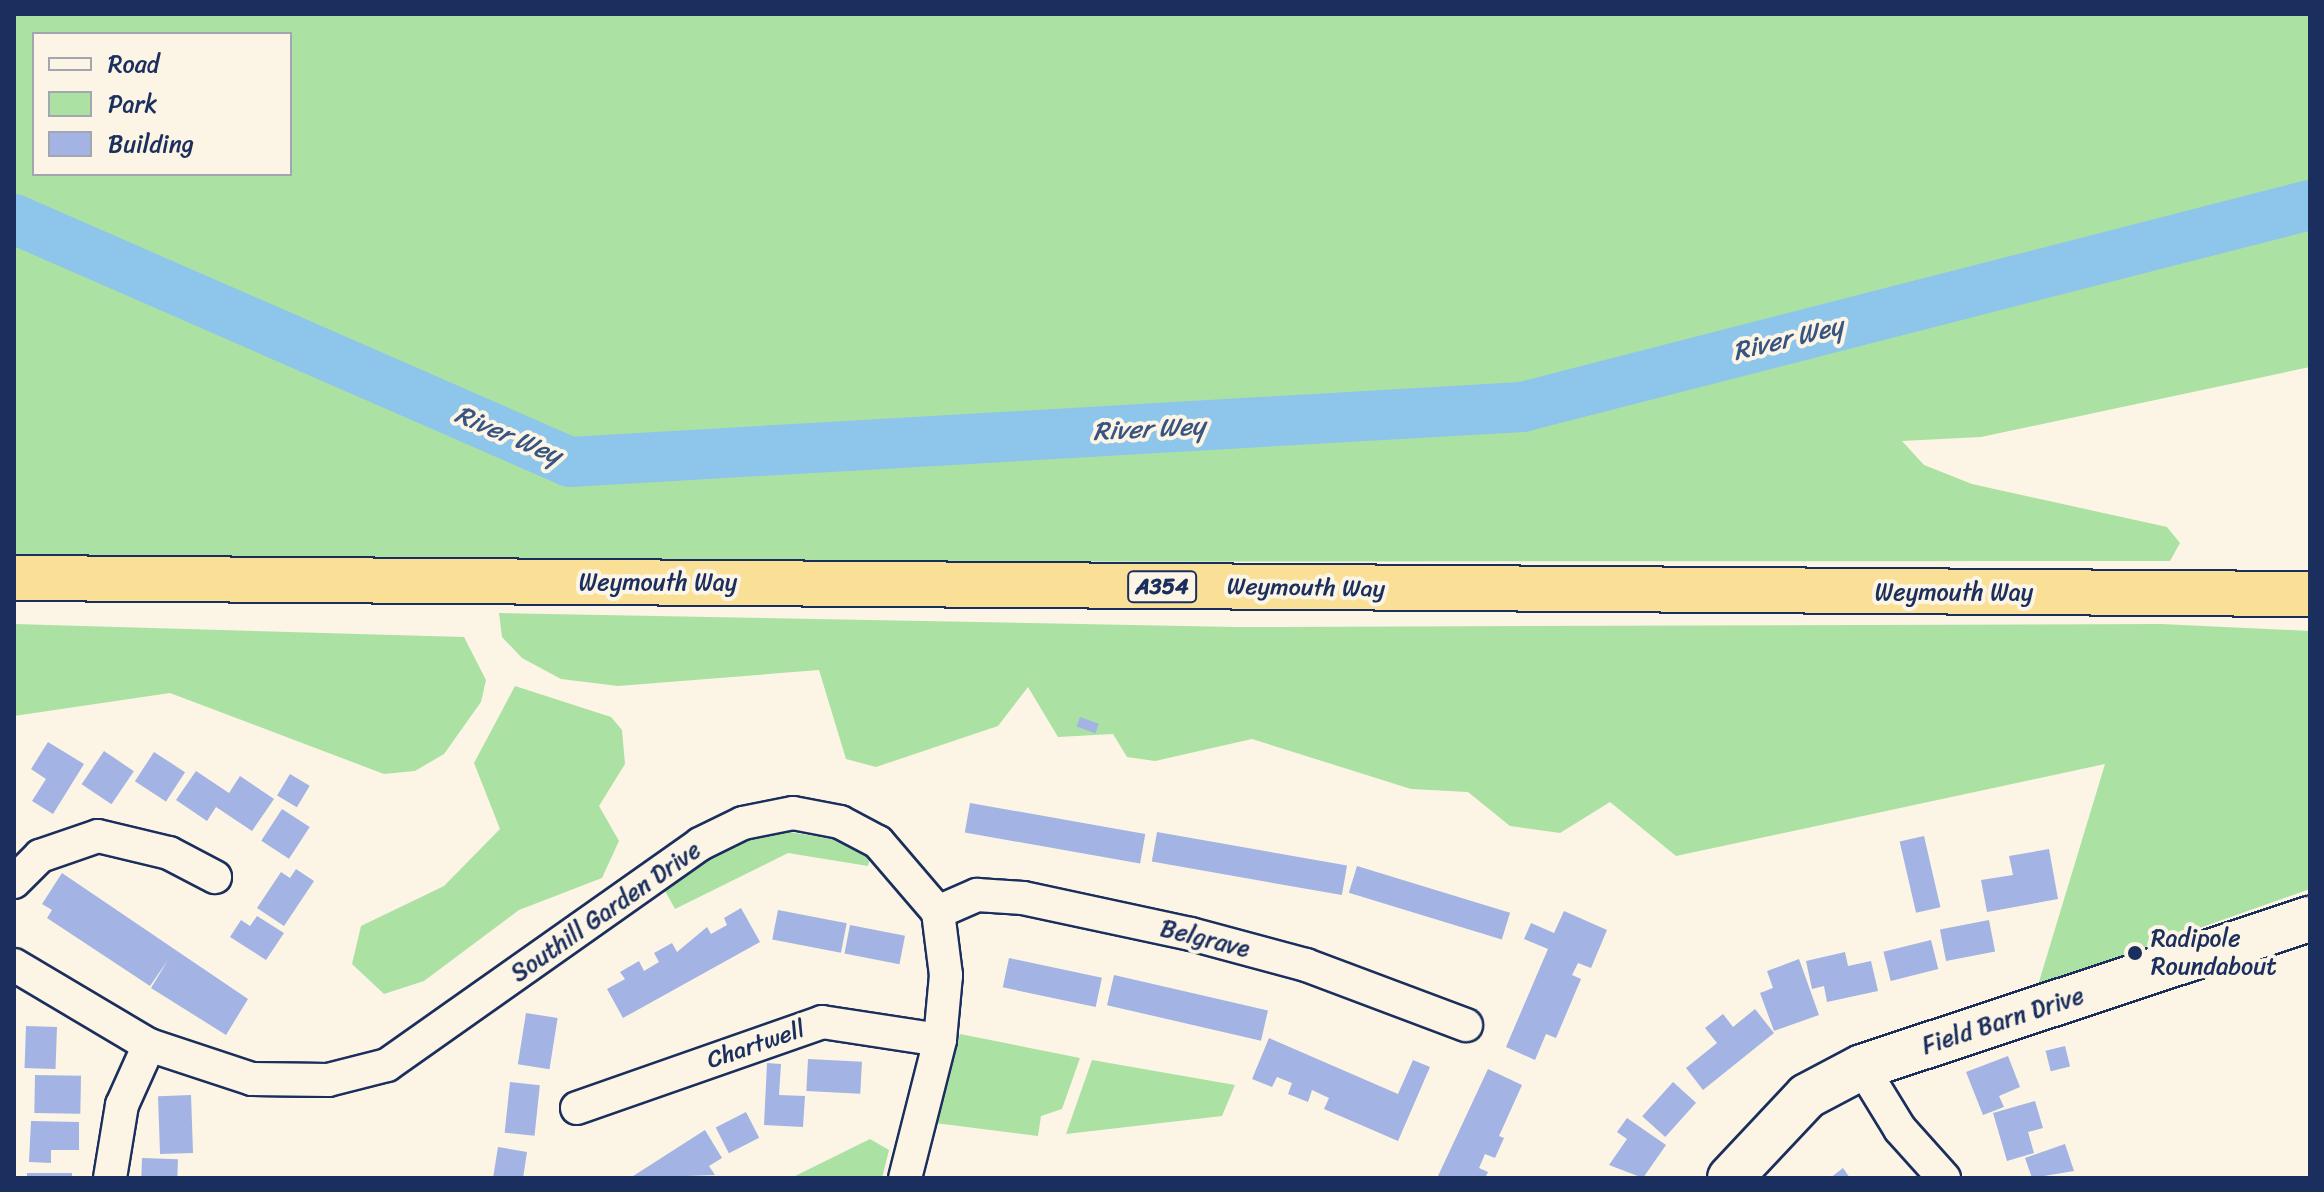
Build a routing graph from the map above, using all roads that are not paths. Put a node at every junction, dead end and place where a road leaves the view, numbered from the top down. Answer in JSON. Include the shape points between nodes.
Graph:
{"nodes":[{"id":1,"x":14,"y":578,"type":"edge"},
{"id":2,"x":2310,"y":594,"type":"edge"},
{"id":3,"x":215,"y":877,"type":"dead end"},
{"id":4,"x":14,"y":882,"type":"edge"},
{"id":5,"x":938,"y":912,"type":"junction"},
{"id":6,"x":2310,"y":919,"type":"edge"},
{"id":7,"x":14,"y":965,"type":"edge"},
{"id":8,"x":1466,"y":1025,"type":"dead end"},
{"id":9,"x":940,"y":1040,"type":"junction"},
{"id":10,"x":149,"y":1045,"type":"junction"},
{"id":11,"x":1862,"y":1067,"type":"junction"},
{"id":12,"x":577,"y":1108,"type":"dead end"},
{"id":13,"x":110,"y":1178,"type":"edge"},
{"id":14,"x":905,"y":1178,"type":"edge"},
{"id":15,"x":1730,"y":1178,"type":"edge"},
{"id":16,"x":1944,"y":1178,"type":"edge"}],
"edges":[{"from":1,"to":2,"type":"highway","name":"Weymouth Way","number":"A354"},
{"from":3,"to":4,"type":"street","via":[[169,853],[98,836],[40,856]]},
{"from":5,"to":8,"type":"street","name":"Belgrave","via":[[977,895],[1023,898],[1176,930],[1306,965]]},
{"from":5,"to":9,"type":"street","via":[[946,975]]},
{"from":5,"to":10,"type":"street","name":"Southill Garden Drive","via":[[878,842],[840,822],[793,813],[743,823],[700,844],[387,1065],[328,1080],[252,1079]]},
{"from":6,"to":11,"type":"street","name":"Field Barn Drive"},
{"from":7,"to":10,"type":"street","name":"Southill Garden Drive"},
{"from":9,"to":12,"type":"street","name":"Chartwell","via":[[822,1022]]},
{"from":9,"to":14,"type":"street"},
{"from":10,"to":13,"type":"street","via":[[122,1105]]},
{"from":11,"to":15,"type":"street","name":"Field Barn Drive","via":[[1807,1096]]},
{"from":11,"to":16,"type":"street","via":[[1900,1129]]}]}
